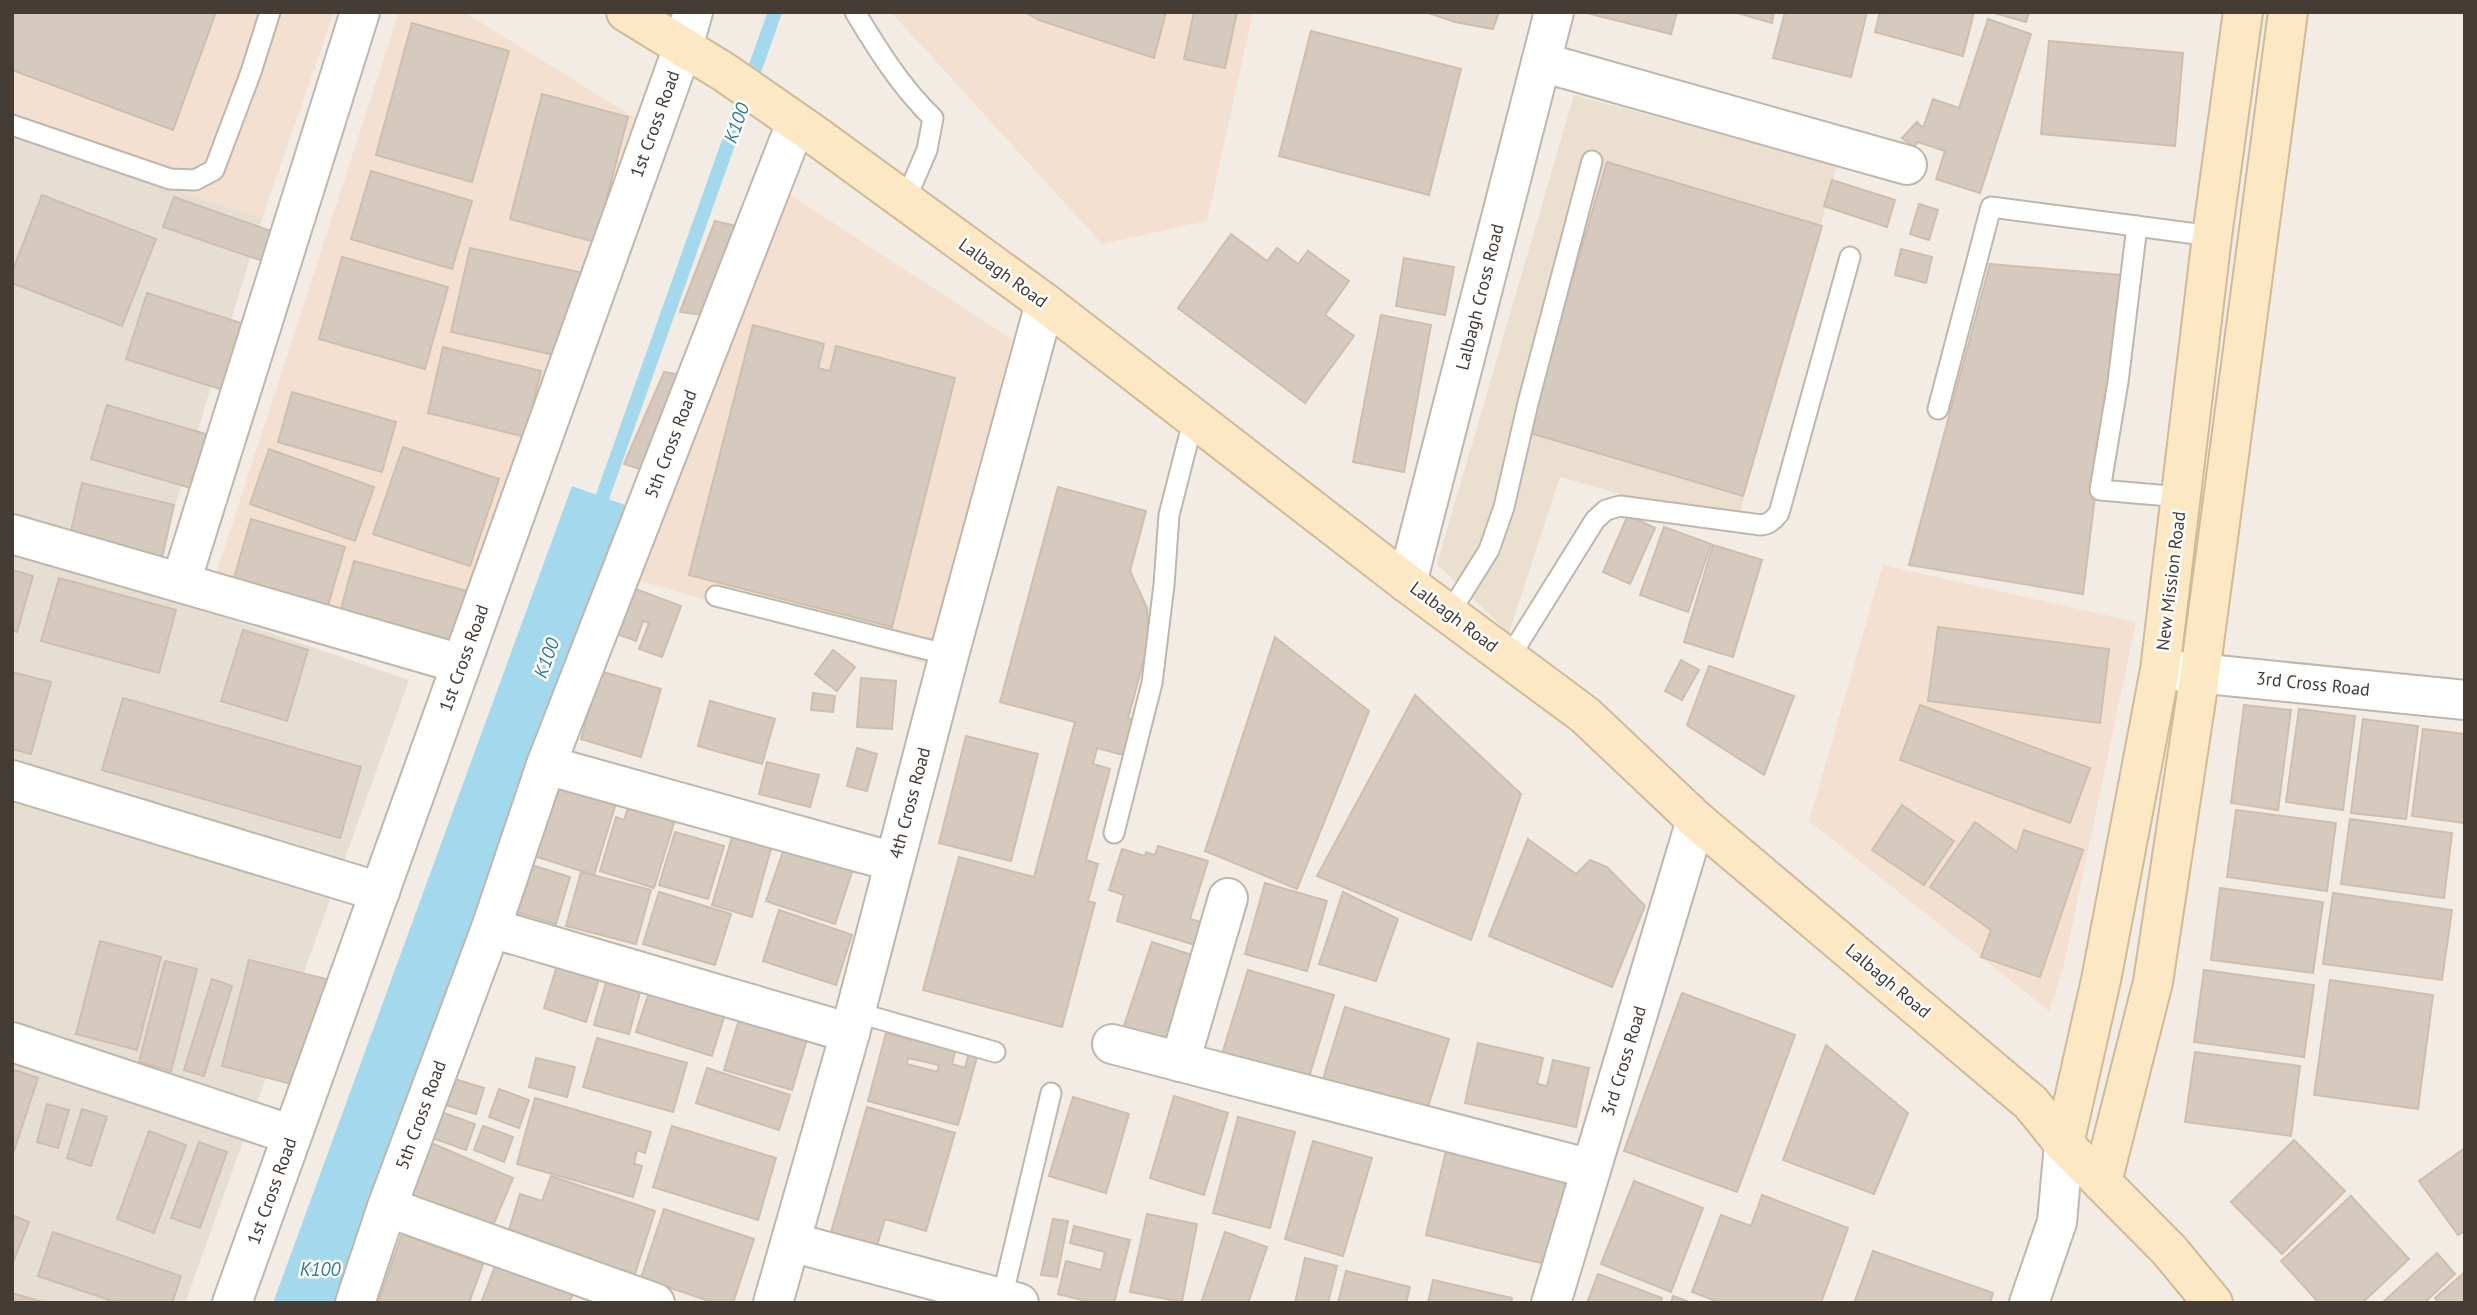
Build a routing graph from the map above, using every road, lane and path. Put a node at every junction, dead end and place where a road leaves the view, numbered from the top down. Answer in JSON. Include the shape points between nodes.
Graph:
{"nodes":[{"id":1,"x":270,"y":12,"type":"edge"},
{"id":2,"x":360,"y":12,"type":"edge"},
{"id":3,"x":626,"y":12,"type":"edge"},
{"id":4,"x":855,"y":12,"type":"edge"},
{"id":5,"x":1554,"y":12,"type":"edge"},
{"id":6,"x":2243,"y":12,"type":"edge"},
{"id":7,"x":2288,"y":12,"type":"edge"},
{"id":8,"x":688,"y":30,"type":"edge"},
{"id":9,"x":1541,"y":62,"type":"junction"},
{"id":10,"x":796,"y":123,"type":"junction"},
{"id":11,"x":12,"y":125,"type":"edge"},
{"id":12,"x":1592,"y":161,"type":"dead end"},
{"id":13,"x":1907,"y":165,"type":"dead end"},
{"id":14,"x":905,"y":201,"type":"junction"},
{"id":15,"x":2137,"y":226,"type":"junction"},
{"id":16,"x":2212,"y":236,"type":"junction"},
{"id":17,"x":1850,"y":257,"type":"dead end"},
{"id":18,"x":1045,"y":303,"type":"junction"},
{"id":19,"x":1938,"y":409,"type":"dead end"},
{"id":20,"x":1194,"y":417,"type":"junction"},
{"id":21,"x":2181,"y":498,"type":"junction"},
{"id":22,"x":12,"y":534,"type":"edge"},
{"id":23,"x":181,"y":582,"type":"junction"},
{"id":24,"x":1407,"y":583,"type":"junction"},
{"id":25,"x":716,"y":596,"type":"dead end"},
{"id":26,"x":1449,"y":614,"type":"junction"},
{"id":27,"x":949,"y":655,"type":"junction"},
{"id":28,"x":1509,"y":658,"type":"junction"},
{"id":29,"x":461,"y":664,"type":"junction"},
{"id":30,"x":2160,"y":670,"type":"junction"},
{"id":31,"x":2200,"y":673,"type":"junction"},
{"id":32,"x":2465,"y":700,"type":"edge"},
{"id":33,"x":546,"y":765,"type":"junction"},
{"id":34,"x":12,"y":780,"type":"edge"},
{"id":35,"x":1696,"y":820,"type":"junction"},
{"id":36,"x":1114,"y":833,"type":"dead end"},
{"id":37,"x":894,"y":862,"type":"junction"},
{"id":38,"x":380,"y":892,"type":"junction"},
{"id":39,"x":1228,"y":898,"type":"dead end"},
{"id":40,"x":491,"y":928,"type":"junction"},
{"id":41,"x":852,"y":1022,"type":"junction"},
{"id":42,"x":12,"y":1042,"type":"edge"},
{"id":43,"x":1112,"y":1044,"type":"dead end"},
{"id":44,"x":995,"y":1052,"type":"dead end"},
{"id":45,"x":1180,"y":1062,"type":"junction"},
{"id":46,"x":1051,"y":1093,"type":"dead end"},
{"id":47,"x":292,"y":1135,"type":"junction"},
{"id":48,"x":2064,"y":1144,"type":"junction"},
{"id":49,"x":1591,"y":1170,"type":"junction"},
{"id":50,"x":2102,"y":1182,"type":"junction"},
{"id":51,"x":387,"y":1207,"type":"junction"},
{"id":52,"x":790,"y":1242,"type":"junction"},
{"id":53,"x":1011,"y":1300,"type":"edge"},
{"id":54,"x":232,"y":1303,"type":"edge"},
{"id":55,"x":355,"y":1303,"type":"edge"},
{"id":56,"x":655,"y":1303,"type":"edge"},
{"id":57,"x":773,"y":1303,"type":"edge"},
{"id":58,"x":1551,"y":1303,"type":"edge"},
{"id":59,"x":2029,"y":1303,"type":"edge"},
{"id":60,"x":2213,"y":1303,"type":"edge"}],
"edges":[{"from":1,"to":11,"type":"lane","via":[[214,170],[195,180],[170,179]]},
{"from":2,"to":23,"type":"street"},
{"from":3,"to":8,"type":"main road","name":"Lalbagh Road"},
{"from":4,"to":14,"type":"lane","via":[[886,62],[933,118],[927,150]]},
{"from":5,"to":9,"type":"street","name":"Lalbagh Cross Road"},
{"from":6,"to":16,"type":"main road","name":"New Mission Road"},
{"from":7,"to":31,"type":"main road"},
{"from":8,"to":10,"type":"main road","name":"Lalbagh Road","via":[[724,72]]},
{"from":8,"to":29,"type":"street","name":"1st Cross Road"},
{"from":9,"to":13,"type":"street"},
{"from":9,"to":24,"type":"street","name":"Lalbagh Cross Road"},
{"from":10,"to":14,"type":"main road","name":"Lalbagh Road"},
{"from":10,"to":33,"type":"street","name":"5th Cross Road"},
{"from":12,"to":26,"type":"lane","via":[[1504,507],[1489,550]]},
{"from":14,"to":18,"type":"main road","name":"Lalbagh Road"},
{"from":15,"to":16,"type":"lane"},
{"from":15,"to":19,"type":"lane","via":[[1991,207]]},
{"from":15,"to":21,"type":"lane","via":[[2100,490]]},
{"from":16,"to":21,"type":"main road","name":"New Mission Road"},
{"from":17,"to":28,"type":"lane","via":[[1774,520],[1761,525],[1620,506],[1606,510],[1595,520]]},
{"from":18,"to":20,"type":"main road","name":"Lalbagh Road"},
{"from":18,"to":27,"type":"street","name":"4th Cross Road"},
{"from":20,"to":24,"type":"main road","name":"Lalbagh Road"},
{"from":20,"to":36,"type":"lane","via":[[1169,515],[1152,683]]},
{"from":21,"to":30,"type":"main road","name":"New Mission Road"},
{"from":22,"to":23,"type":"street"},
{"from":23,"to":29,"type":"street"},
{"from":24,"to":26,"type":"main road","name":"Lalbagh Road"},
{"from":25,"to":27,"type":"lane"},
{"from":26,"to":28,"type":"main road","name":"Lalbagh Road"},
{"from":27,"to":37,"type":"street","name":"4th Cross Road"},
{"from":28,"to":35,"type":"main road","name":"Lalbagh Road","via":[[1585,715]]},
{"from":29,"to":38,"type":"street","name":"1st Cross Road"},
{"from":30,"to":31,"type":"street","name":"3rd Cross Road"},
{"from":30,"to":48,"type":"main road","name":"New Mission Road","via":[[2102,980]]},
{"from":31,"to":32,"type":"street","name":"3rd Cross Road"},
{"from":31,"to":50,"type":"main road","via":[[2153,982]]},
{"from":33,"to":37,"type":"street"},
{"from":33,"to":40,"type":"street","name":"5th Cross Road"},
{"from":34,"to":38,"type":"street"},
{"from":35,"to":48,"type":"main road","name":"Lalbagh Road","via":[[2031,1103]]},
{"from":35,"to":49,"type":"street","name":"3rd Cross Road"},
{"from":37,"to":41,"type":"street","name":"4th Cross Road"},
{"from":38,"to":47,"type":"street","name":"1st Cross Road"},
{"from":39,"to":45,"type":"street"},
{"from":40,"to":41,"type":"street"},
{"from":40,"to":51,"type":"street","name":"5th Cross Road"},
{"from":41,"to":44,"type":"lane"},
{"from":41,"to":52,"type":"street","name":"4th Cross Road"},
{"from":42,"to":47,"type":"street"},
{"from":43,"to":45,"type":"street"},
{"from":45,"to":49,"type":"street"},
{"from":46,"to":53,"type":"lane"},
{"from":47,"to":54,"type":"street","name":"1st Cross Road"},
{"from":48,"to":50,"type":"main road","name":"Lalbagh Road"},
{"from":48,"to":59,"type":"street","via":[[2057,1222]]},
{"from":49,"to":58,"type":"street","name":"3rd Cross Road"},
{"from":50,"to":60,"type":"main road","name":"Lalbagh Road"},
{"from":51,"to":55,"type":"street","name":"5th Cross Road"},
{"from":51,"to":56,"type":"street"},
{"from":52,"to":53,"type":"street"},
{"from":52,"to":57,"type":"street","name":"4th Cross Road"}]}
